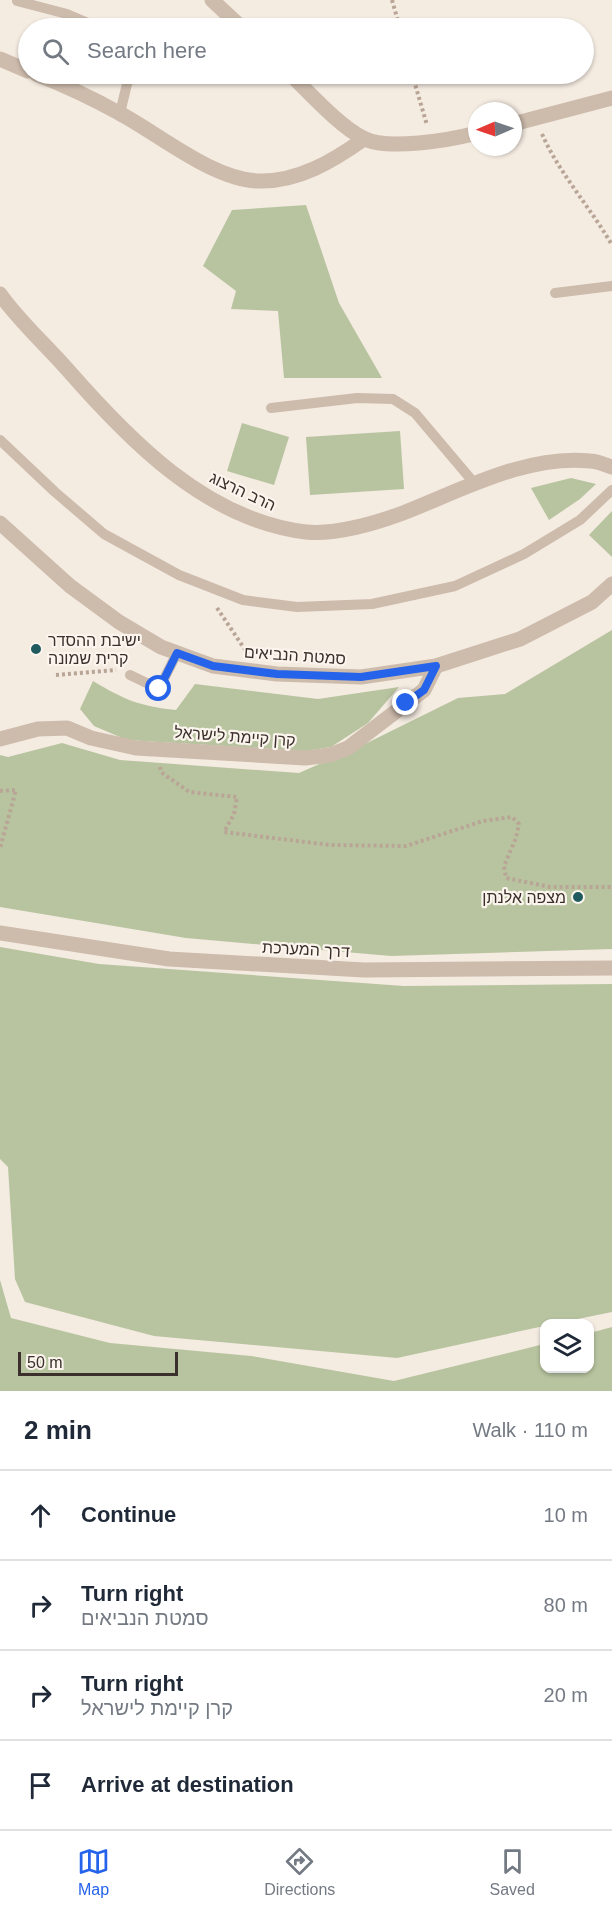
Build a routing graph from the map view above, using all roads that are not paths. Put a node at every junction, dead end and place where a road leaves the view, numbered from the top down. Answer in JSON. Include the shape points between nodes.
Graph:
{"nodes":[{"id":1,"x":212,"y":0,"type":"edge"},
{"id":2,"x":17,"y":1,"type":"edge"},
{"id":3,"x":76,"y":18,"type":"edge"},
{"id":4,"x":231,"y":18,"type":"edge"},
{"id":5,"x":0,"y":59,"type":"edge"},
{"id":6,"x":18,"y":66,"type":"edge"},
{"id":7,"x":61,"y":84,"type":"edge"},
{"id":8,"x":127,"y":84,"type":"edge"},
{"id":9,"x":301,"y":84,"type":"edge"},
{"id":10,"x":612,"y":98,"type":"edge"},
{"id":11,"x":120,"y":113,"type":"junction"},
{"id":12,"x":522,"y":122,"type":"edge"},
{"id":13,"x":468,"y":136,"type":"edge"},
{"id":14,"x":364,"y":139,"type":"junction"},
{"id":15,"x":612,"y":286,"type":"edge"},
{"id":16,"x":555,"y":292,"type":"dead end"},
{"id":17,"x":0,"y":294,"type":"edge"},
{"id":18,"x":5,"y":305,"type":"edge"},
{"id":19,"x":271,"y":408,"type":"dead end"},
{"id":20,"x":0,"y":440,"type":"edge"},
{"id":21,"x":612,"y":466,"type":"edge"},
{"id":22,"x":475,"y":484,"type":"junction"},
{"id":23,"x":612,"y":490,"type":"edge"},
{"id":24,"x":0,"y":523,"type":"edge"},
{"id":25,"x":612,"y":584,"type":"edge"},
{"id":26,"x":177,"y":653,"type":"junction"},
{"id":27,"x":436,"y":666,"type":"junction"},
{"id":28,"x":130,"y":675,"type":"road end"},
{"id":29,"x":0,"y":739,"type":"edge"},
{"id":30,"x":0,"y":933,"type":"edge"},
{"id":31,"x":612,"y":968,"type":"edge"}],
"edges":[{"from":1,"to":4,"type":"street"},
{"from":2,"to":3,"type":"lane"},
{"from":5,"to":6,"type":"street"},
{"from":7,"to":11,"type":"street"},
{"from":8,"to":11,"type":"lane"},
{"from":9,"to":14,"type":"street"},
{"from":10,"to":12,"type":"street"},
{"from":11,"to":14,"type":"street","via":[[211,167],[258,181],[316,169]]},
{"from":13,"to":14,"type":"street","via":[[431,142]]},
{"from":15,"to":16,"type":"lane"},
{"from":17,"to":18,"type":"street","name":"הרב הרצוג"},
{"from":18,"to":22,"type":"street","name":"הרב הרצוג","via":[[148,454],[211,500],[264,523],[307,532],[358,528]]},
{"from":19,"to":22,"type":"lane","via":[[357,398],[393,399],[415,413]]},
{"from":20,"to":23,"type":"lane","via":[[104,534],[179,575],[243,600],[297,607],[372,604],[455,586],[524,554],[580,520]]},
{"from":21,"to":22,"type":"street","name":"הרב הרצוג","via":[[591,460],[552,462],[498,474]]},
{"from":24,"to":26,"type":"street","name":"סמטת הנביאים","via":[[70,586],[120,622]]},
{"from":25,"to":27,"type":"street","name":"סמטת הנביאים","via":[[592,602],[520,639]]},
{"from":26,"to":27,"type":"street","name":"סמטת הנביאים","via":[[213,666],[260,672],[361,677]]},
{"from":26,"to":28,"type":"lane","via":[[159,689]]},
{"from":27,"to":29,"type":"street","name":"קרן קיימת לישראל","via":[[424,690],[348,748],[330,755],[305,758],[136,748],[90,738],[67,728],[38,729]]},
{"from":30,"to":31,"type":"street","name":"דרך המערכת","via":[[192,961],[364,970]]}]}
